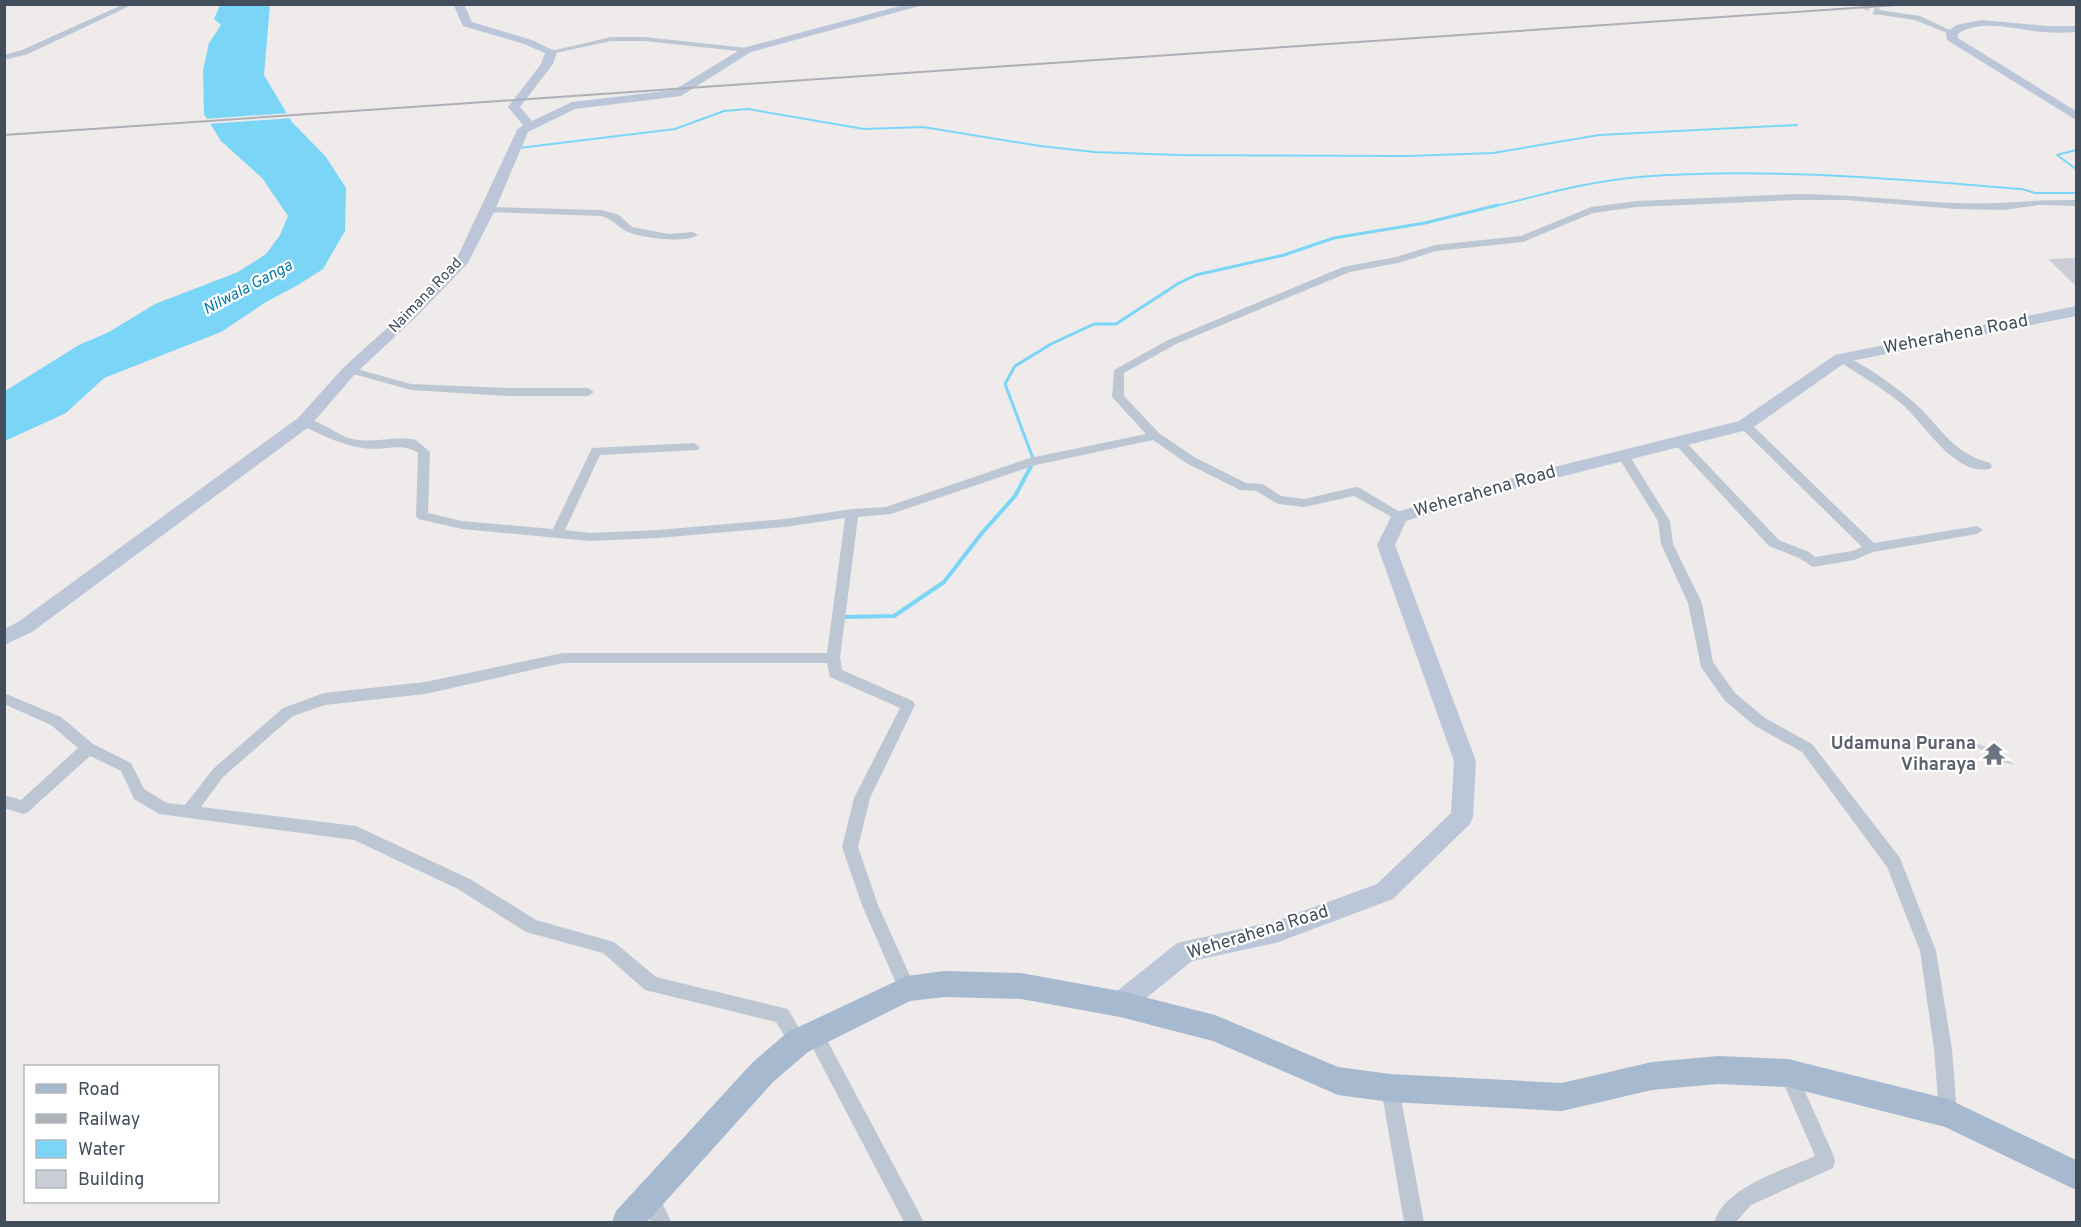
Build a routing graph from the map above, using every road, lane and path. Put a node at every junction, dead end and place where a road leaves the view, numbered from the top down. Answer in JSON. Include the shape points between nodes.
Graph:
{"nodes":[{"id":1,"x":132,"y":4,"type":"edge"},
{"id":2,"x":458,"y":4,"type":"edge"},
{"id":3,"x":922,"y":4,"type":"edge"},
{"id":4,"x":1878,"y":12,"type":"tunnel mouth"},
{"id":5,"x":2076,"y":29,"type":"edge"},
{"id":6,"x":1952,"y":33,"type":"junction"},
{"id":7,"x":747,"y":50,"type":"junction"},
{"id":8,"x":551,"y":52,"type":"junction"},
{"id":9,"x":4,"y":58,"type":"edge"},
{"id":10,"x":2076,"y":116,"type":"edge"},
{"id":11,"x":530,"y":126,"type":"junction"},
{"id":12,"x":2076,"y":203,"type":"edge"},
{"id":13,"x":488,"y":210,"type":"junction"},
{"id":14,"x":693,"y":235,"type":"dead end"},
{"id":15,"x":2076,"y":311,"type":"edge"},
{"id":16,"x":1841,"y":358,"type":"junction"},
{"id":17,"x":350,"y":370,"type":"junction"},
{"id":18,"x":588,"y":392,"type":"dead end"},
{"id":19,"x":304,"y":422,"type":"junction"},
{"id":20,"x":1744,"y":425,"type":"junction"},
{"id":21,"x":1155,"y":436,"type":"junction"},
{"id":22,"x":1678,"y":441,"type":"junction"},
{"id":23,"x":694,"y":447,"type":"dead end"},
{"id":24,"x":1623,"y":455,"type":"junction"},
{"id":25,"x":1986,"y":466,"type":"dead end"},
{"id":26,"x":852,"y":513,"type":"junction"},
{"id":27,"x":1399,"y":517,"type":"junction"},
{"id":28,"x":1977,"y":531,"type":"dead end"},
{"id":29,"x":557,"y":534,"type":"junction"},
{"id":30,"x":1871,"y":548,"type":"junction"},
{"id":31,"x":4,"y":638,"type":"edge"},
{"id":32,"x":833,"y":658,"type":"junction"},
{"id":33,"x":4,"y":698,"type":"edge"},
{"id":34,"x":88,"y":748,"type":"junction"},
{"id":35,"x":4,"y":801,"type":"edge"},
{"id":36,"x":189,"y":811,"type":"junction"},
{"id":37,"x":907,"y":989,"type":"junction"},
{"id":38,"x":1120,"y":1004,"type":"junction"},
{"id":39,"x":806,"y":1037,"type":"junction"},
{"id":40,"x":1788,"y":1073,"type":"junction"},
{"id":41,"x":1390,"y":1088,"type":"junction"},
{"id":42,"x":1948,"y":1113,"type":"junction"},
{"id":43,"x":2076,"y":1175,"type":"edge"},
{"id":44,"x":655,"y":1210,"type":"edge"},
{"id":45,"x":627,"y":1222,"type":"edge"},
{"id":46,"x":914,"y":1222,"type":"edge"},
{"id":47,"x":1414,"y":1222,"type":"edge"},
{"id":48,"x":1724,"y":1222,"type":"edge"}],
"edges":[{"from":1,"to":9,"type":"street","via":[[26,52]]},
{"from":2,"to":8,"type":"main road","via":[[467,24]]},
{"from":3,"to":7,"type":"main road"},
{"from":4,"to":6,"type":"street","via":[[1917,18]]},
{"from":5,"to":6,"type":"main road","via":[[1978,24],[1956,28]]},
{"from":6,"to":10,"type":"main road","via":[[1953,40]]},
{"from":7,"to":8,"type":"street","via":[[611,39]]},
{"from":7,"to":11,"type":"main road","via":[[677,93],[572,106]]},
{"from":8,"to":11,"type":"main road","via":[[548,64],[514,107]]},
{"from":11,"to":13,"type":"main road","name":"Naimana Road","via":[[523,130]]},
{"from":12,"to":21,"type":"street","via":[[2039,202],[2004,207],[1795,197],[1637,204],[1591,210],[1523,239],[1435,248],[1398,260],[1347,269],[1172,342],[1118,372],[1118,397]]},
{"from":13,"to":14,"type":"street","via":[[602,213],[616,217],[629,229],[669,237]]},
{"from":13,"to":17,"type":"main road","name":"Naimana Road","via":[[463,260]]},
{"from":15,"to":16,"type":"main road","name":"Weherahena Road"},
{"from":16,"to":20,"type":"main road","name":"Weherahena Road"},
{"from":16,"to":25,"type":"street","via":[[1909,404],[1941,442],[1972,464]]},
{"from":17,"to":18,"type":"street","via":[[411,387]]},
{"from":17,"to":19,"type":"main road","name":"Naimana Road"},
{"from":19,"to":29,"type":"street","via":[[348,442],[412,443],[424,452],[422,516],[462,525]]},
{"from":19,"to":31,"type":"main road","name":"Naimana Road","via":[[26,627]]},
{"from":20,"to":22,"type":"main road","name":"Weherahena Road"},
{"from":20,"to":30,"type":"street"},
{"from":21,"to":26,"type":"street","via":[[1034,461],[887,511]]},
{"from":21,"to":27,"type":"street","via":[[1190,460],[1244,487],[1259,487],[1278,500],[1304,503],[1356,491]]},
{"from":22,"to":24,"type":"main road","name":"Weherahena Road"},
{"from":22,"to":30,"type":"street","via":[[1774,543],[1813,562]]},
{"from":23,"to":29,"type":"street","via":[[596,451]]},
{"from":24,"to":27,"type":"main road","name":"Weherahena Road"},
{"from":24,"to":42,"type":"street","via":[[1664,521],[1667,544],[1695,603],[1706,663],[1730,697],[1760,722],[1807,748],[1894,863],[1928,951]]},
{"from":26,"to":29,"type":"street","via":[[658,534]]},
{"from":26,"to":32,"type":"street"},
{"from":27,"to":38,"type":"main road","name":"Weherahena Road","via":[[1386,545],[1465,761],[1462,817],[1384,892],[1276,932],[1186,951]]},
{"from":28,"to":30,"type":"street"},
{"from":32,"to":36,"type":"street","via":[[563,658],[425,688],[324,699],[288,712],[218,773]]},
{"from":32,"to":37,"type":"street","via":[[835,673],[908,705],[862,798],[850,847],[870,905]]},
{"from":33,"to":34,"type":"street","via":[[56,721]]},
{"from":34,"to":35,"type":"street","via":[[23,807]]},
{"from":34,"to":36,"type":"street","via":[[126,767],[139,794],[164,809]]},
{"from":36,"to":39,"type":"street","via":[[356,833],[464,884],[532,927],[608,947],[651,984],[782,1015]]},
{"from":37,"to":38,"type":"main road","via":[[944,984],[1021,986]]},
{"from":37,"to":39,"type":"main road"},
{"from":38,"to":41,"type":"main road","via":[[1215,1028],[1338,1081]]},
{"from":39,"to":44,"type":"main road","via":[[763,1072]]},
{"from":39,"to":46,"type":"street"},
{"from":40,"to":41,"type":"main road","via":[[1718,1070],[1652,1076],[1562,1097]]},
{"from":40,"to":42,"type":"main road"},
{"from":40,"to":48,"type":"street","via":[[1826,1161],[1744,1198]]},
{"from":41,"to":47,"type":"street"},
{"from":42,"to":43,"type":"main road"},
{"from":44,"to":45,"type":"main road"}]}
